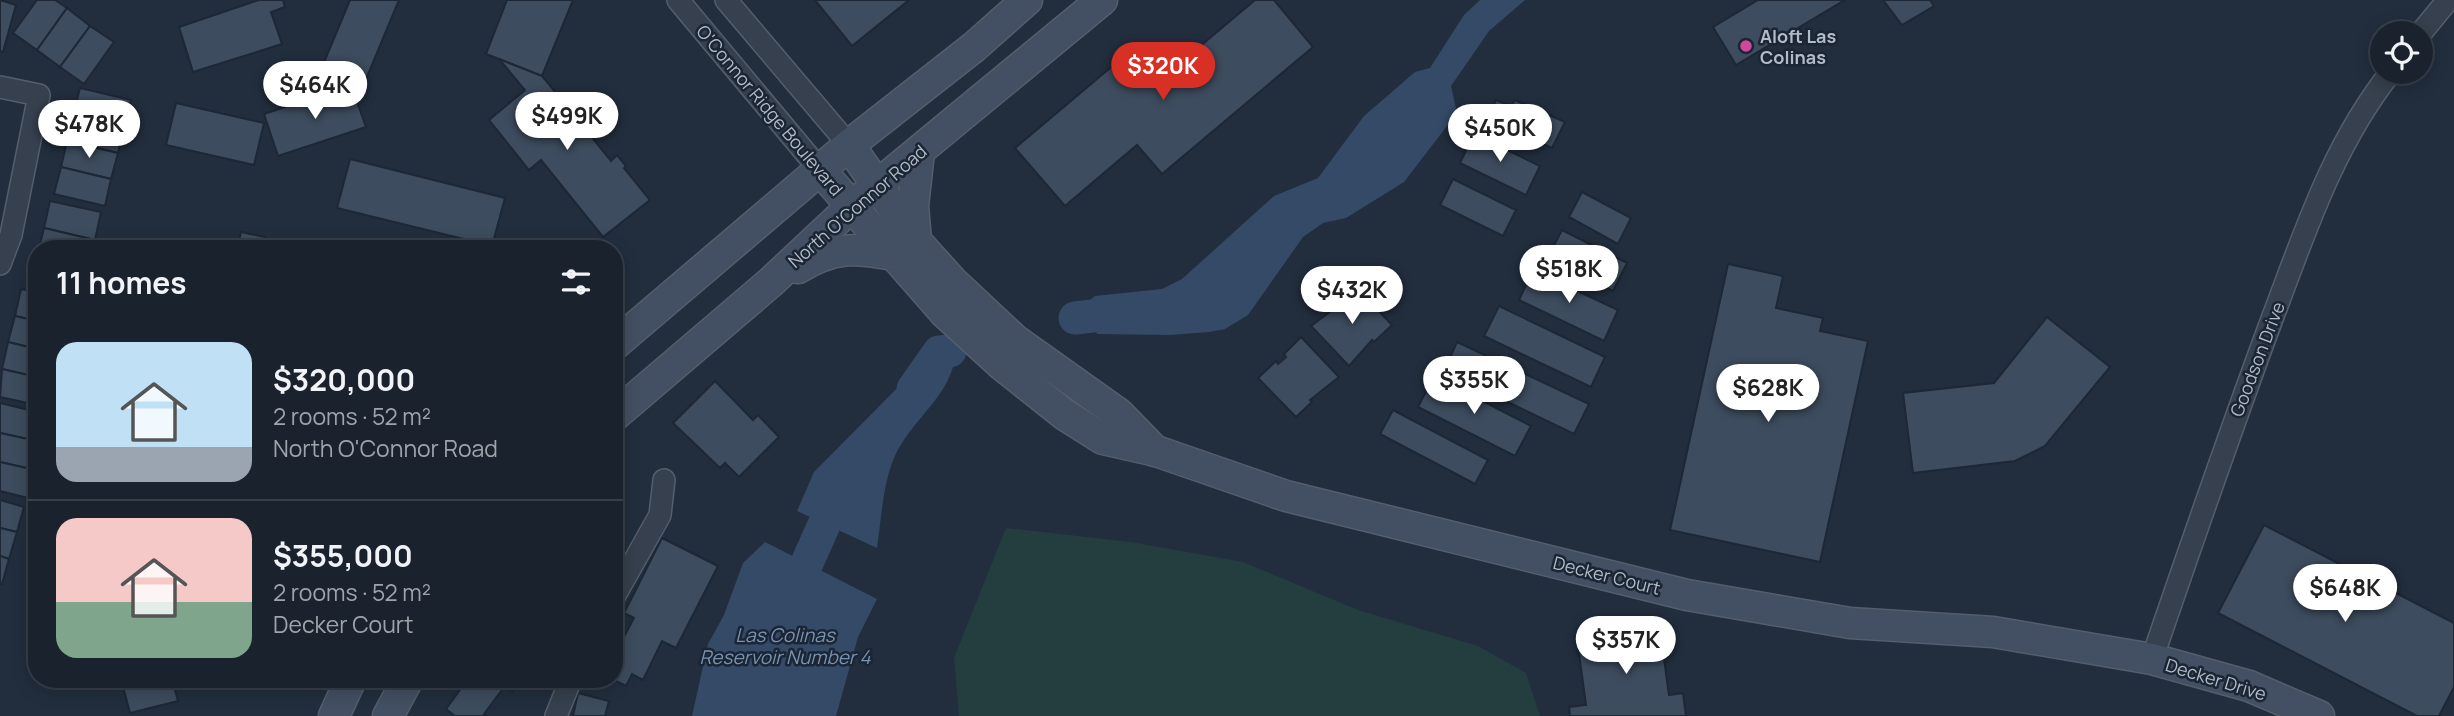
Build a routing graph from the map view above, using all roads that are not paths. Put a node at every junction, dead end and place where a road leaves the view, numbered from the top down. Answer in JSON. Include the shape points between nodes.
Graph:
{"nodes":[{"id":1,"x":678,"y":0,"type":"edge"},
{"id":2,"x":726,"y":0,"type":"edge"},
{"id":3,"x":1027,"y":0,"type":"edge"},
{"id":4,"x":1102,"y":0,"type":"edge"},
{"id":5,"x":2448,"y":0,"type":"edge"},
{"id":6,"x":2431,"y":21,"type":"edge"},
{"id":7,"x":2381,"y":84,"type":"edge"},
{"id":8,"x":0,"y":88,"type":"edge"},
{"id":9,"x":849,"y":145,"type":"junction"},
{"id":10,"x":919,"y":152,"type":"junction"},
{"id":11,"x":820,"y":170,"type":"junction"},
{"id":12,"x":876,"y":187,"type":"junction"},
{"id":13,"x":852,"y":206,"type":"junction"},
{"id":14,"x":905,"y":248,"type":"junction"},
{"id":15,"x":0,"y":264,"type":"edge"},
{"id":16,"x":771,"y":282,"type":"junction"},
{"id":17,"x":623,"y":337,"type":"edge"},
{"id":18,"x":623,"y":408,"type":"edge"},
{"id":19,"x":1156,"y":451,"type":"joint"},
{"id":20,"x":664,"y":480,"type":"dead end"},
{"id":21,"x":623,"y":581,"type":"edge"},
{"id":22,"x":2152,"y":659,"type":"junction"},
{"id":23,"x":347,"y":688,"type":"edge"},
{"id":24,"x":403,"y":688,"type":"edge"},
{"id":25,"x":567,"y":688,"type":"edge"},
{"id":26,"x":334,"y":716,"type":"edge"},
{"id":27,"x":388,"y":716,"type":"edge"},
{"id":28,"x":556,"y":716,"type":"edge"},
{"id":29,"x":2319,"y":716,"type":"edge"}],
"edges":[{"from":1,"to":11,"type":"street","name":"O'Connor Ridge Boulevard"},
{"from":2,"to":9,"type":"street","name":"O'Connor Ridge Boulevard"},
{"from":3,"to":9,"type":"street"},
{"from":4,"to":10,"type":"street","name":"North O'Connor Road"},
{"from":5,"to":6,"type":"street"},
{"from":7,"to":22,"type":"street","name":"Goodson Drive","via":[[2325,178],[2234,419]]},
{"from":8,"to":15,"type":"street","via":[[39,95]]},
{"from":9,"to":11,"type":"street"},
{"from":9,"to":12,"type":"street","name":"O'Connor Ridge Boulevard"},
{"from":10,"to":12,"type":"street","name":"North O'Connor Road"},
{"from":10,"to":14,"type":"street"},
{"from":11,"to":13,"type":"street","name":"O'Connor Ridge Boulevard"},
{"from":11,"to":17,"type":"street"},
{"from":12,"to":13,"type":"street","name":"North O'Connor Road"},
{"from":12,"to":14,"type":"street","name":"O'Connor Ridge Boulevard"},
{"from":13,"to":14,"type":"street","name":"O'Connor Ridge Boulevard"},
{"from":13,"to":16,"type":"street","name":"North O'Connor Road"},
{"from":14,"to":16,"type":"street","via":[[834,250]]},
{"from":14,"to":19,"type":"street","name":"O'Connor Ridge Boulevard","via":[[953,282],[1015,340],[1119,414]]},
{"from":16,"to":18,"type":"street","name":"North O'Connor Road"},
{"from":19,"to":22,"type":"street","name":"Decker Court","via":[[1286,496],[1687,594],[1850,623],[1993,632]]},
{"from":20,"to":21,"type":"street","via":[[660,515]]},
{"from":22,"to":29,"type":"street","name":"Decker Drive","via":[[2249,686]]},
{"from":23,"to":26,"type":"street"},
{"from":24,"to":27,"type":"street"},
{"from":25,"to":28,"type":"street"}]}
